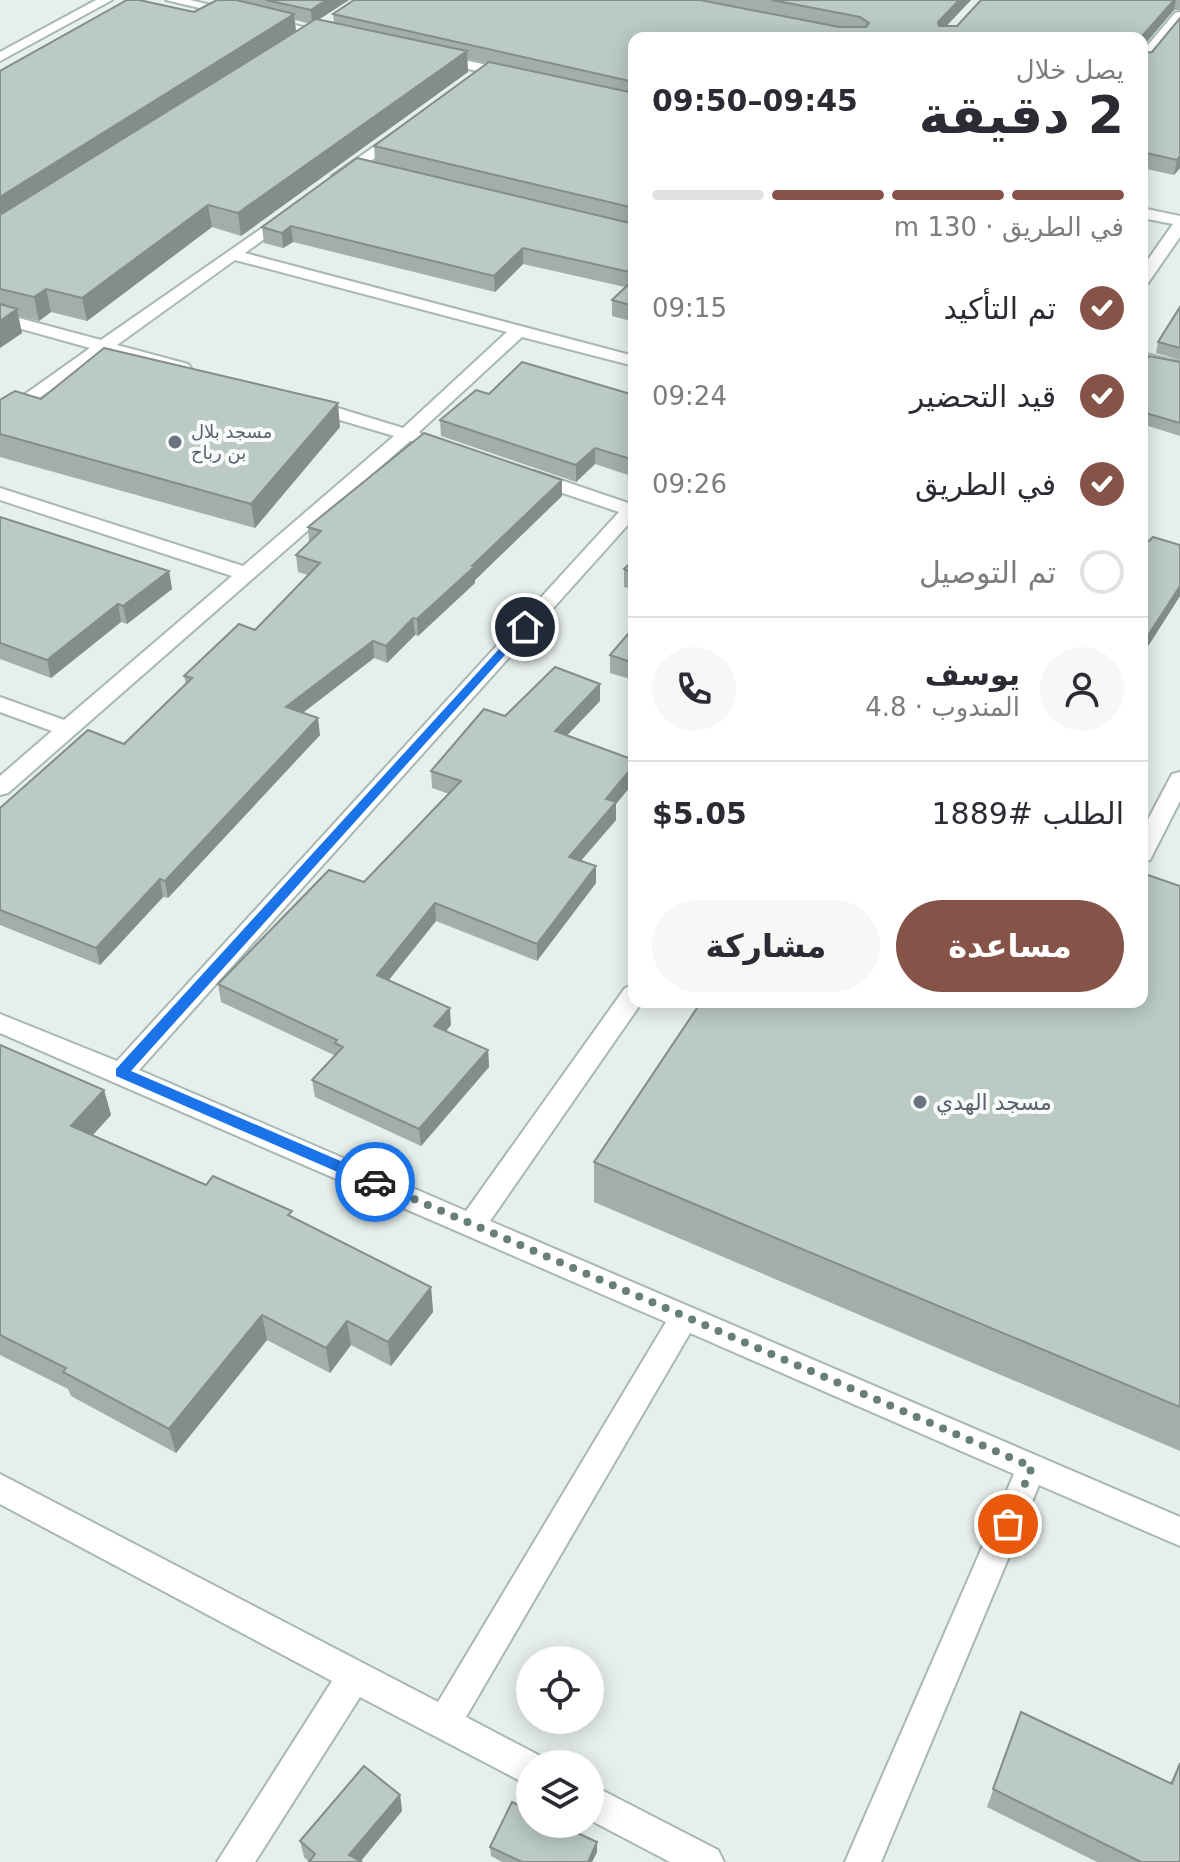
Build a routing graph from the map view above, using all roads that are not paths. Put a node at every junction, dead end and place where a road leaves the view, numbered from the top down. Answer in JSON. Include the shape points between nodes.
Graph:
{"nodes":[{"id":1,"x":172,"y":0,"type":"edge"},
{"id":2,"x":100,"y":1,"type":"edge"},
{"id":3,"x":1180,"y":16,"type":"edge"},
{"id":4,"x":342,"y":37,"type":"edge"},
{"id":5,"x":1148,"y":54,"type":"edge"},
{"id":6,"x":426,"y":56,"type":"edge"},
{"id":7,"x":0,"y":57,"type":"edge"},
{"id":8,"x":486,"y":69,"type":"junction"},
{"id":9,"x":530,"y":79,"type":"edge"},
{"id":10,"x":463,"y":86,"type":"edge"},
{"id":11,"x":416,"y":121,"type":"edge"},
{"id":12,"x":1148,"y":215,"type":"edge"},
{"id":13,"x":1180,"y":224,"type":"edge"},
{"id":14,"x":233,"y":255,"type":"junction"},
{"id":15,"x":1148,"y":271,"type":"edge"},
{"id":16,"x":0,"y":318,"type":"edge"},
{"id":17,"x":518,"y":331,"type":"junction"},
{"id":18,"x":103,"y":345,"type":"junction"},
{"id":19,"x":628,"y":359,"type":"edge"},
{"id":20,"x":1148,"y":359,"type":"edge"},
{"id":21,"x":1180,"y":367,"type":"edge"},
{"id":22,"x":194,"y":372,"type":"edge"},
{"id":23,"x":285,"y":398,"type":"edge"},
{"id":24,"x":0,"y":420,"type":"edge"},
{"id":25,"x":407,"y":434,"type":"junction"},
{"id":26,"x":437,"y":444,"type":"edge"},
{"id":27,"x":511,"y":469,"type":"edge"},
{"id":28,"x":0,"y":494,"type":"edge"},
{"id":29,"x":628,"y":509,"type":"edge"},
{"id":30,"x":628,"y":514,"type":"edge"},
{"id":31,"x":244,"y":573,"type":"junction"},
{"id":32,"x":0,"y":704,"type":"edge"},
{"id":33,"x":67,"y":729,"type":"junction"},
{"id":34,"x":1180,"y":779,"type":"edge"},
{"id":35,"x":0,"y":788,"type":"edge"},
{"id":36,"x":1148,"y":842,"type":"edge"},
{"id":37,"x":628,"y":1003,"type":"edge"},
{"id":38,"x":0,"y":1023,"type":"edge"},
{"id":39,"x":121,"y":1073,"type":"junction"},
{"id":40,"x":472,"y":1224,"type":"junction"},
{"id":41,"x":684,"y":1318,"type":"junction"},
{"id":42,"x":1032,"y":1467,"type":"junction"},
{"id":43,"x":0,"y":1488,"type":"edge"},
{"id":44,"x":1180,"y":1532,"type":"edge"},
{"id":45,"x":354,"y":1677,"type":"junction"},
{"id":46,"x":444,"y":1724,"type":"junction"},
{"id":47,"x":516,"y":1762,"type":"edge"},
{"id":48,"x":604,"y":1808,"type":"edge"},
{"id":49,"x":235,"y":1862,"type":"edge"},
{"id":50,"x":706,"y":1862,"type":"edge"},
{"id":51,"x":863,"y":1862,"type":"edge"}],
"edges":[{"from":1,"to":4,"type":"street"},
{"from":2,"to":7,"type":"street"},
{"from":3,"to":5,"type":"street"},
{"from":6,"to":8,"type":"street"},
{"from":8,"to":9,"type":"street"},
{"from":8,"to":10,"type":"street"},
{"from":11,"to":14,"type":"street","via":[[364,166]]},
{"from":12,"to":13,"type":"street"},
{"from":13,"to":15,"type":"street"},
{"from":14,"to":17,"type":"street"},
{"from":14,"to":18,"type":"street"},
{"from":16,"to":18,"type":"street"},
{"from":17,"to":19,"type":"street"},
{"from":17,"to":25,"type":"street"},
{"from":18,"to":22,"type":"street"},
{"from":18,"to":24,"type":"street"},
{"from":20,"to":21,"type":"street"},
{"from":23,"to":25,"type":"street"},
{"from":25,"to":26,"type":"street"},
{"from":25,"to":31,"type":"street"},
{"from":27,"to":29,"type":"street"},
{"from":28,"to":31,"type":"street"},
{"from":30,"to":39,"type":"street"},
{"from":31,"to":33,"type":"street"},
{"from":32,"to":33,"type":"street"},
{"from":33,"to":35,"type":"street"},
{"from":34,"to":36,"type":"street"},
{"from":37,"to":40,"type":"street"},
{"from":38,"to":39,"type":"street"},
{"from":39,"to":40,"type":"street"},
{"from":40,"to":41,"type":"street"},
{"from":41,"to":42,"type":"street"},
{"from":41,"to":46,"type":"street"},
{"from":42,"to":44,"type":"street"},
{"from":42,"to":51,"type":"street"},
{"from":43,"to":45,"type":"street"},
{"from":45,"to":46,"type":"street"},
{"from":45,"to":49,"type":"street"},
{"from":46,"to":47,"type":"street"},
{"from":48,"to":50,"type":"street"}]}
